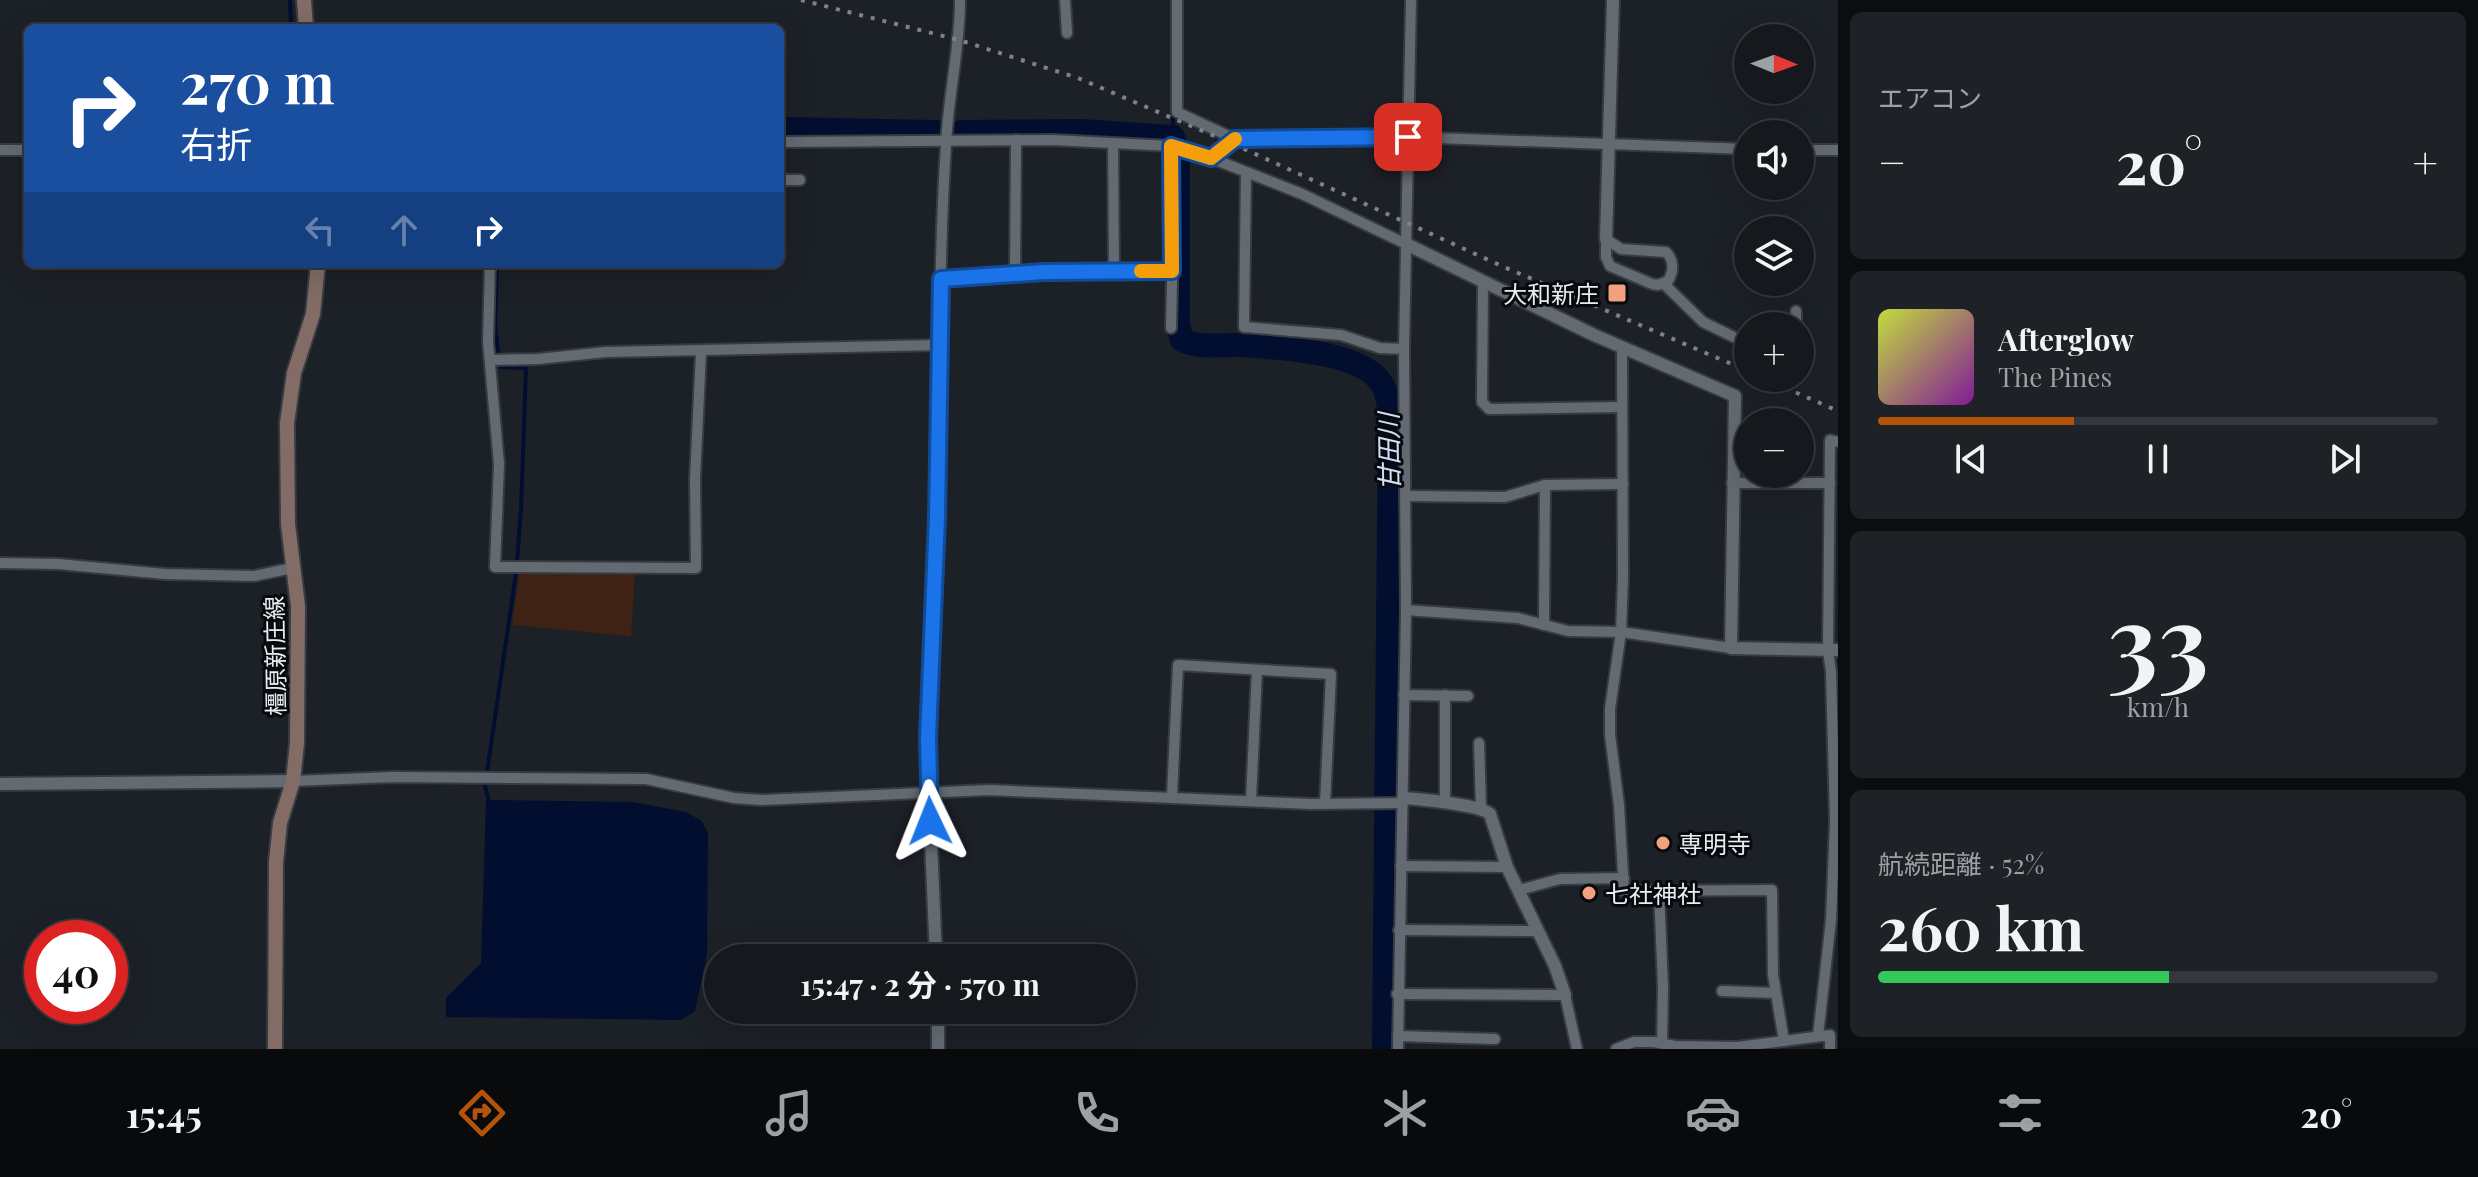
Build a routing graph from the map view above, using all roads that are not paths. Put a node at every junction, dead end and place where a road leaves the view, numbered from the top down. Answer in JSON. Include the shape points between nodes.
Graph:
{"nodes":[{"id":1,"x":304,"y":0,"type":"edge"},
{"id":2,"x":960,"y":0,"type":"edge"},
{"id":3,"x":1065,"y":0,"type":"edge"},
{"id":4,"x":1177,"y":0,"type":"edge"},
{"id":5,"x":1411,"y":0,"type":"edge"},
{"id":6,"x":1613,"y":0,"type":"edge"},
{"id":7,"x":306,"y":24,"type":"edge"},
{"id":8,"x":1067,"y":33,"type":"dead end"},
{"id":9,"x":1408,"y":137,"type":"junction"},
{"id":10,"x":1235,"y":139,"type":"junction"},
{"id":11,"x":1016,"y":140,"type":"junction"},
{"id":12,"x":784,"y":142,"type":"edge"},
{"id":13,"x":946,"y":142,"type":"junction"},
{"id":14,"x":1113,"y":143,"type":"junction"},
{"id":15,"x":1608,"y":143,"type":"junction"},
{"id":16,"x":1171,"y":146,"type":"junction"},
{"id":17,"x":1734,"y":148,"type":"edge"},
{"id":18,"x":0,"y":150,"type":"edge"},
{"id":19,"x":24,"y":150,"type":"edge"},
{"id":20,"x":1814,"y":150,"type":"edge"},
{"id":21,"x":1838,"y":150,"type":"edge"},
{"id":22,"x":1211,"y":158,"type":"junction"},
{"id":23,"x":1246,"y":172,"type":"junction"},
{"id":24,"x":784,"y":180,"type":"edge"},
{"id":25,"x":800,"y":180,"type":"dead end"},
{"id":26,"x":1606,"y":239,"type":"junction"},
{"id":27,"x":1406,"y":244,"type":"junction"},
{"id":28,"x":318,"y":268,"type":"edge"},
{"id":29,"x":490,"y":268,"type":"edge"},
{"id":30,"x":1114,"y":271,"type":"junction"},
{"id":31,"x":1172,"y":271,"type":"junction"},
{"id":32,"x":1015,"y":274,"type":"junction"},
{"id":33,"x":941,"y":279,"type":"junction"},
{"id":34,"x":1483,"y":281,"type":"junction"},
{"id":35,"x":1664,"y":284,"type":"junction"},
{"id":36,"x":1171,"y":328,"type":"dead end"},
{"id":37,"x":1734,"y":337,"type":"edge"},
{"id":38,"x":939,"y":345,"type":"junction"},
{"id":39,"x":1622,"y":347,"type":"junction"},
{"id":40,"x":1404,"y":349,"type":"junction"},
{"id":41,"x":701,"y":352,"type":"junction"},
{"id":42,"x":490,"y":360,"type":"junction"},
{"id":43,"x":1622,"y":407,"type":"junction"},
{"id":44,"x":1838,"y":442,"type":"edge"},
{"id":45,"x":1732,"y":483,"type":"junction"},
{"id":46,"x":1830,"y":483,"type":"junction"},
{"id":47,"x":1623,"y":484,"type":"junction"},
{"id":48,"x":1545,"y":485,"type":"junction"},
{"id":49,"x":1406,"y":496,"type":"junction"},
{"id":50,"x":0,"y":563,"type":"edge"},
{"id":51,"x":292,"y":568,"type":"junction"},
{"id":52,"x":1406,"y":610,"type":"junction"},
{"id":53,"x":1544,"y":625,"type":"junction"},
{"id":54,"x":1621,"y":632,"type":"junction"},
{"id":55,"x":1731,"y":648,"type":"junction"},
{"id":56,"x":1833,"y":650,"type":"edge"},
{"id":57,"x":1257,"y":670,"type":"junction"},
{"id":58,"x":1404,"y":695,"type":"junction"},
{"id":59,"x":1445,"y":695,"type":"junction"},
{"id":60,"x":1468,"y":696,"type":"dead end"},
{"id":61,"x":1479,"y":743,"type":"dead end"},
{"id":62,"x":1836,"y":755,"type":"edge"},
{"id":63,"x":293,"y":781,"type":"junction"},
{"id":64,"x":0,"y":784,"type":"edge"},
{"id":65,"x":929,"y":794,"type":"junction"},
{"id":66,"x":1172,"y":796,"type":"junction"},
{"id":67,"x":1251,"y":800,"type":"junction"},
{"id":68,"x":1401,"y":801,"type":"junction"},
{"id":69,"x":1445,"y":802,"type":"junction"},
{"id":70,"x":1325,"y":804,"type":"junction"},
{"id":71,"x":1481,"y":807,"type":"junction"},
{"id":72,"x":1836,"y":821,"type":"edge"},
{"id":73,"x":1401,"y":866,"type":"junction"},
{"id":74,"x":1507,"y":867,"type":"junction"},
{"id":75,"x":1624,"y":878,"type":"junction"},
{"id":76,"x":1519,"y":890,"type":"junction"},
{"id":77,"x":1659,"y":891,"type":"junction"},
{"id":78,"x":1399,"y":930,"type":"junction"},
{"id":79,"x":1538,"y":931,"type":"junction"},
{"id":80,"x":935,"y":944,"type":"edge"},
{"id":81,"x":1722,"y":991,"type":"dead end"},
{"id":82,"x":1775,"y":993,"type":"junction"},
{"id":83,"x":1397,"y":994,"type":"junction"},
{"id":84,"x":1565,"y":995,"type":"junction"},
{"id":85,"x":938,"y":1024,"type":"edge"},
{"id":86,"x":1398,"y":1036,"type":"junction"},
{"id":87,"x":1818,"y":1036,"type":"junction"},
{"id":88,"x":1495,"y":1039,"type":"dead end"},
{"id":89,"x":1784,"y":1041,"type":"junction"},
{"id":90,"x":1662,"y":1044,"type":"junction"},
{"id":91,"x":1716,"y":1048,"type":"edge"},
{"id":92,"x":1830,"y":1048,"type":"edge"},
{"id":93,"x":1838,"y":1048,"type":"edge"},
{"id":94,"x":275,"y":1049,"type":"edge"},
{"id":95,"x":938,"y":1049,"type":"edge"},
{"id":96,"x":1398,"y":1049,"type":"edge"},
{"id":97,"x":1577,"y":1049,"type":"edge"},
{"id":98,"x":1616,"y":1049,"type":"edge"}],
"edges":[{"from":1,"to":7,"type":"main road"},
{"from":2,"to":13,"type":"street"},
{"from":3,"to":8,"type":"street"},
{"from":4,"to":10,"type":"street","via":[[1177,112]]},
{"from":5,"to":9,"type":"street"},
{"from":6,"to":15,"type":"street"},
{"from":9,"to":10,"type":"street"},
{"from":9,"to":15,"type":"street"},
{"from":9,"to":27,"type":"street"},
{"from":10,"to":22,"type":"street"},
{"from":11,"to":13,"type":"street"},
{"from":11,"to":14,"type":"street"},
{"from":11,"to":32,"type":"street"},
{"from":12,"to":13,"type":"street"},
{"from":13,"to":33,"type":"street"},
{"from":14,"to":16,"type":"street"},
{"from":14,"to":30,"type":"street"},
{"from":15,"to":17,"type":"street"},
{"from":15,"to":26,"type":"street"},
{"from":16,"to":22,"type":"street"},
{"from":16,"to":31,"type":"street"},
{"from":18,"to":19,"type":"street"},
{"from":20,"to":21,"type":"street"},
{"from":22,"to":23,"type":"street"},
{"from":23,"to":27,"type":"street"},
{"from":23,"to":40,"type":"street","via":[[1244,327],[1341,335],[1380,348]]},
{"from":24,"to":25,"type":"street"},
{"from":26,"to":35,"type":"street","via":[[1610,266]]},
{"from":26,"to":35,"type":"street","via":[[1621,249],[1666,252],[1672,274]]},
{"from":27,"to":34,"type":"street"},
{"from":27,"to":40,"type":"street"},
{"from":28,"to":51,"type":"main road","name":"橿原新庄線","via":[[313,314],[289,396]]},
{"from":29,"to":42,"type":"street"},
{"from":30,"to":31,"type":"street"},
{"from":30,"to":32,"type":"street"},
{"from":31,"to":36,"type":"street"},
{"from":32,"to":33,"type":"street"},
{"from":33,"to":38,"type":"street"},
{"from":34,"to":39,"type":"street"},
{"from":34,"to":43,"type":"street","via":[[1482,402],[1489,409]]},
{"from":35,"to":37,"type":"street","via":[[1703,322]]},
{"from":38,"to":41,"type":"street"},
{"from":38,"to":65,"type":"street"},
{"from":39,"to":43,"type":"street"},
{"from":39,"to":45,"type":"street","via":[[1735,396]]},
{"from":40,"to":49,"type":"street"},
{"from":41,"to":42,"type":"street"},
{"from":41,"to":42,"type":"street","via":[[696,568],[495,567],[499,464]]},
{"from":43,"to":47,"type":"street"},
{"from":44,"to":46,"type":"street","via":[[1830,440]]},
{"from":45,"to":46,"type":"street"},
{"from":45,"to":55,"type":"street"},
{"from":46,"to":56,"type":"street"},
{"from":47,"to":48,"type":"street"},
{"from":47,"to":54,"type":"street"},
{"from":48,"to":49,"type":"street","via":[[1505,497]]},
{"from":48,"to":53,"type":"street"},
{"from":49,"to":52,"type":"street"},
{"from":50,"to":51,"type":"street","via":[[254,576]]},
{"from":51,"to":63,"type":"main road","name":"橿原新庄線","via":[[298,622]]},
{"from":52,"to":53,"type":"street","via":[[1501,616]]},
{"from":52,"to":58,"type":"street"},
{"from":53,"to":54,"type":"street"},
{"from":54,"to":55,"type":"street"},
{"from":54,"to":75,"type":"street","via":[[1610,735]]},
{"from":55,"to":56,"type":"street"},
{"from":56,"to":62,"type":"street"},
{"from":57,"to":66,"type":"street","via":[[1178,665]]},
{"from":57,"to":67,"type":"street"},
{"from":57,"to":70,"type":"street","via":[[1331,674]]},
{"from":58,"to":59,"type":"street"},
{"from":58,"to":68,"type":"street"},
{"from":59,"to":60,"type":"street"},
{"from":59,"to":69,"type":"street"},
{"from":61,"to":71,"type":"street"},
{"from":62,"to":72,"type":"street"},
{"from":63,"to":64,"type":"street"},
{"from":63,"to":65,"type":"street","via":[[646,779],[761,800]]},
{"from":63,"to":94,"type":"main road","name":"橿原新庄線","via":[[280,823],[276,862]]},
{"from":65,"to":66,"type":"street","via":[[989,790]]},
{"from":65,"to":80,"type":"street"},
{"from":66,"to":67,"type":"street"},
{"from":67,"to":70,"type":"street"},
{"from":68,"to":69,"type":"street"},
{"from":68,"to":70,"type":"street"},
{"from":68,"to":73,"type":"street"},
{"from":69,"to":71,"type":"street"},
{"from":71,"to":74,"type":"street","via":[[1490,814]]},
{"from":72,"to":87,"type":"street"},
{"from":73,"to":74,"type":"street"},
{"from":73,"to":78,"type":"street"},
{"from":74,"to":76,"type":"street"},
{"from":75,"to":76,"type":"street","via":[[1560,879]]},
{"from":75,"to":77,"type":"street","via":[[1624,891]]},
{"from":76,"to":79,"type":"street"},
{"from":77,"to":82,"type":"street","via":[[1772,890]]},
{"from":77,"to":90,"type":"street"},
{"from":78,"to":79,"type":"street"},
{"from":78,"to":83,"type":"street"},
{"from":79,"to":84,"type":"street"},
{"from":81,"to":82,"type":"street"},
{"from":82,"to":89,"type":"street"},
{"from":83,"to":84,"type":"street"},
{"from":83,"to":86,"type":"street"},
{"from":84,"to":97,"type":"street"},
{"from":85,"to":95,"type":"street"},
{"from":86,"to":88,"type":"street"},
{"from":86,"to":96,"type":"street"},
{"from":87,"to":89,"type":"street"},
{"from":87,"to":92,"type":"street","via":[[1830,1035]]},
{"from":89,"to":91,"type":"street"},
{"from":90,"to":91,"type":"street"},
{"from":90,"to":98,"type":"street","via":[[1634,1042]]},
{"from":92,"to":93,"type":"street"}]}
